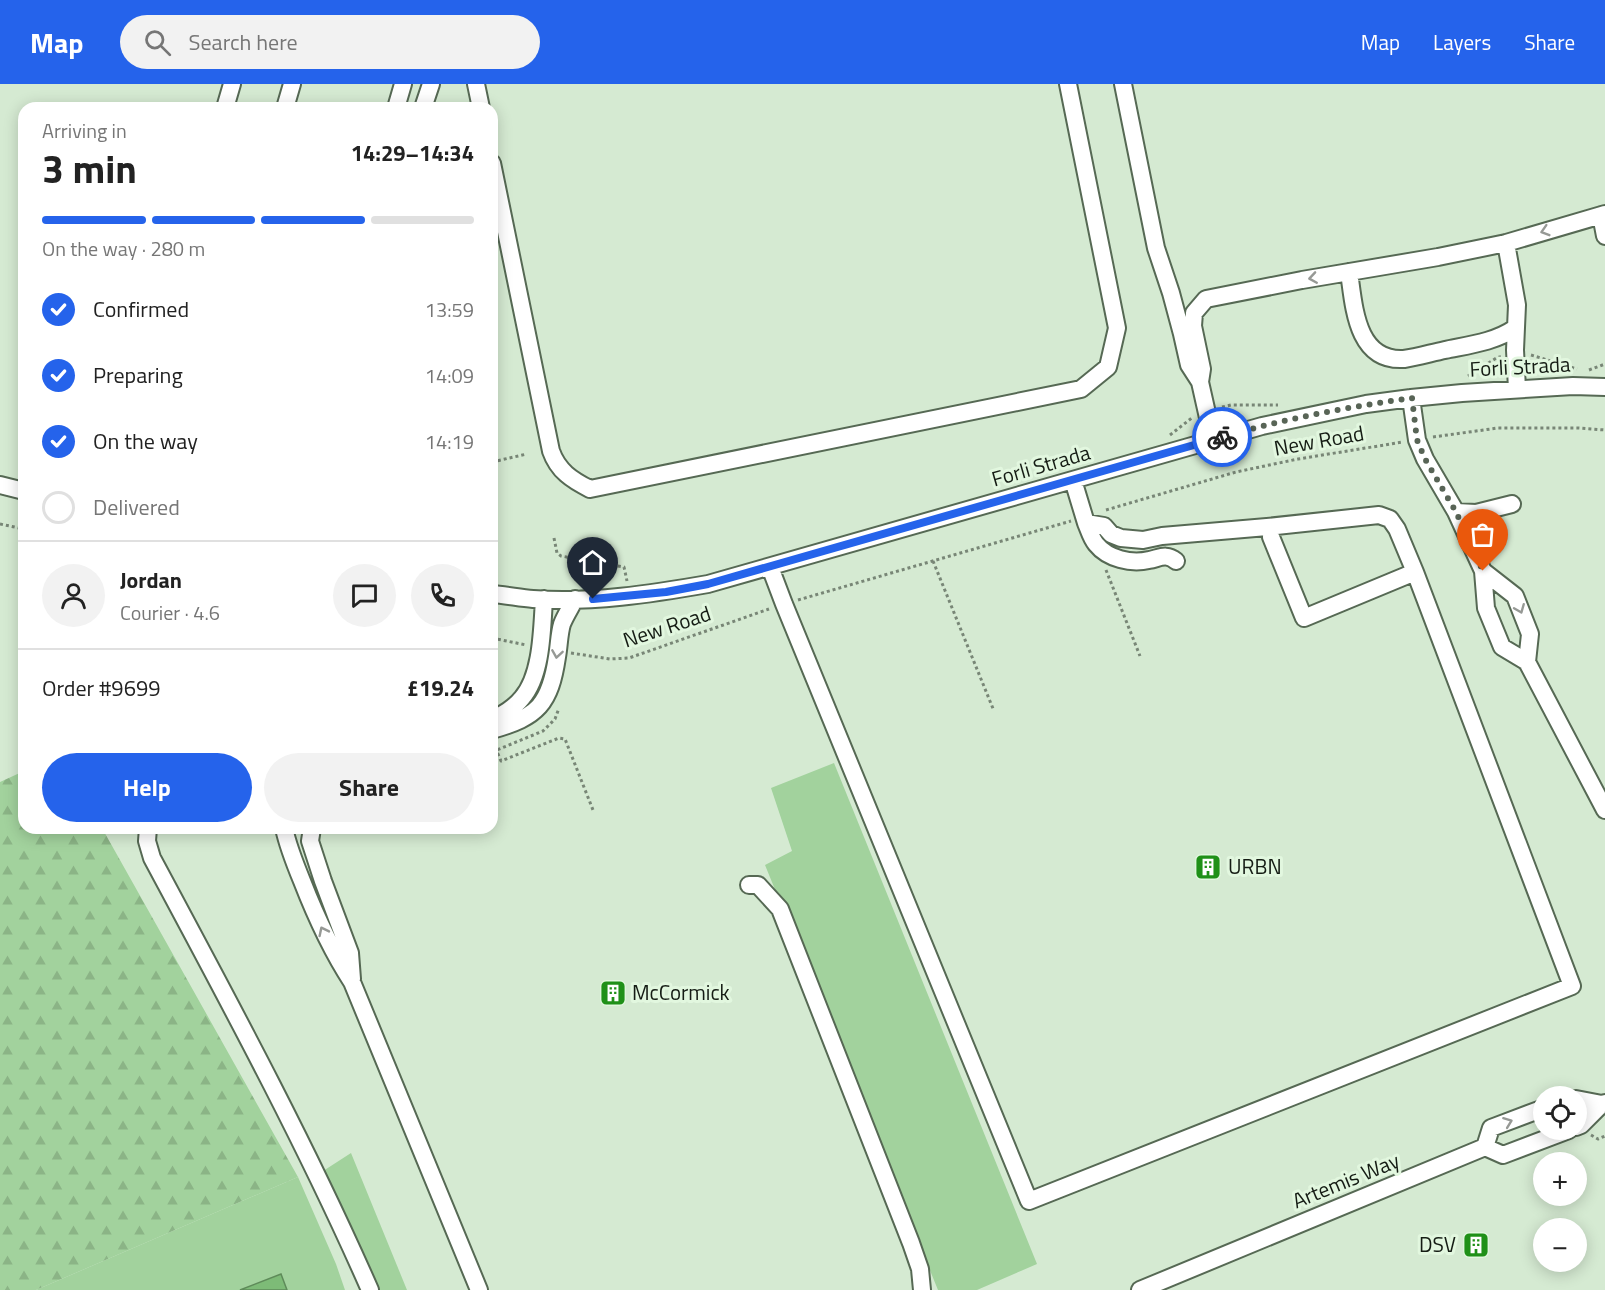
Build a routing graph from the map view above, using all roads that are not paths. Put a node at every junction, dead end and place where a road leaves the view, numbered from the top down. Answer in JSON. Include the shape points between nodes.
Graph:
{"nodes":[{"id":1,"x":232,"y":84,"type":"edge"},
{"id":2,"x":292,"y":84,"type":"edge"},
{"id":3,"x":403,"y":84,"type":"edge"},
{"id":4,"x":430,"y":84,"type":"edge"},
{"id":5,"x":476,"y":84,"type":"edge"},
{"id":6,"x":1068,"y":84,"type":"edge"},
{"id":7,"x":1122,"y":84,"type":"edge"},
{"id":8,"x":227,"y":102,"type":"edge"},
{"id":9,"x":287,"y":102,"type":"edge"},
{"id":10,"x":398,"y":102,"type":"edge"},
{"id":11,"x":425,"y":102,"type":"edge"},
{"id":12,"x":480,"y":102,"type":"edge"},
{"id":13,"x":498,"y":192,"type":"edge"},
{"id":14,"x":1603,"y":214,"type":"edge"},
{"id":15,"x":1605,"y":236,"type":"edge"},
{"id":16,"x":1506,"y":243,"type":"junction"},
{"id":17,"x":1349,"y":272,"type":"junction"},
{"id":18,"x":1206,"y":299,"type":"junction"},
{"id":19,"x":1178,"y":319,"type":"junction"},
{"id":20,"x":1515,"y":328,"type":"junction"},
{"id":21,"x":1200,"y":382,"type":"junction"},
{"id":22,"x":1605,"y":387,"type":"edge"},
{"id":23,"x":1517,"y":389,"type":"junction"},
{"id":24,"x":1412,"y":398,"type":"junction"},
{"id":25,"x":1213,"y":440,"type":"junction"},
{"id":26,"x":1073,"y":480,"type":"junction"},
{"id":27,"x":0,"y":485,"type":"edge"},
{"id":28,"x":18,"y":490,"type":"edge"},
{"id":29,"x":1512,"y":504,"type":"dead end"},
{"id":30,"x":1456,"y":512,"type":"junction"},
{"id":31,"x":1077,"y":524,"type":"junction"},
{"id":32,"x":1271,"y":537,"type":"dead end"},
{"id":33,"x":1176,"y":561,"type":"dead end"},
{"id":34,"x":770,"y":567,"type":"junction"},
{"id":35,"x":1483,"y":571,"type":"junction"},
{"id":36,"x":1415,"y":572,"type":"junction"},
{"id":37,"x":498,"y":596,"type":"edge"},
{"id":38,"x":544,"y":599,"type":"junction"},
{"id":39,"x":574,"y":599,"type":"junction"},
{"id":40,"x":1527,"y":662,"type":"junction"},
{"id":41,"x":498,"y":717,"type":"edge"},
{"id":42,"x":498,"y":728,"type":"edge"},
{"id":43,"x":1605,"y":810,"type":"edge"},
{"id":44,"x":148,"y":834,"type":"edge"},
{"id":45,"x":285,"y":834,"type":"edge"},
{"id":46,"x":311,"y":834,"type":"edge"},
{"id":47,"x":749,"y":885,"type":"dead end"},
{"id":48,"x":352,"y":982,"type":"junction"},
{"id":49,"x":1587,"y":1101,"type":"edge"},
{"id":50,"x":1604,"y":1104,"type":"edge"},
{"id":51,"x":1533,"y":1112,"type":"edge"},
{"id":52,"x":1587,"y":1120,"type":"edge"},
{"id":53,"x":1543,"y":1140,"type":"edge"},
{"id":54,"x":1485,"y":1147,"type":"junction"},
{"id":55,"x":370,"y":1290,"type":"edge"},
{"id":56,"x":479,"y":1290,"type":"edge"},
{"id":57,"x":922,"y":1290,"type":"edge"},
{"id":58,"x":1140,"y":1290,"type":"edge"}],
"edges":[{"from":1,"to":8,"type":"street"},
{"from":2,"to":9,"type":"street"},
{"from":3,"to":10,"type":"street"},
{"from":4,"to":11,"type":"street"},
{"from":5,"to":12,"type":"street"},
{"from":6,"to":13,"type":"street","via":[[1117,328],[1108,368],[1081,388],[590,489],[563,471],[551,451]]},
{"from":7,"to":19,"type":"street","via":[[1156,248]]},
{"from":14,"to":15,"type":"street"},
{"from":14,"to":16,"type":"street","one_way":true},
{"from":16,"to":17,"type":"street"},
{"from":16,"to":20,"type":"street","via":[[1517,304]]},
{"from":17,"to":18,"type":"street","one_way":true},
{"from":17,"to":20,"type":"street","via":[[1355,312],[1365,341],[1383,357],[1403,359],[1485,342]]},
{"from":18,"to":19,"type":"street","via":[[1188,302]]},
{"from":18,"to":21,"type":"street","via":[[1194,313],[1193,326],[1202,369]]},
{"from":19,"to":21,"type":"street","via":[[1188,365]]},
{"from":20,"to":23,"type":"street"},
{"from":21,"to":25,"type":"street"},
{"from":22,"to":23,"type":"street","name":"Forli Strada"},
{"from":23,"to":24,"type":"street","name":"Forli Strada"},
{"from":24,"to":25,"type":"street","name":"Forli Strada","via":[[1282,421]]},
{"from":24,"to":30,"type":"street","via":[[1417,440]]},
{"from":25,"to":26,"type":"street","name":"Forli Strada"},
{"from":26,"to":31,"type":"street"},
{"from":26,"to":34,"type":"street","name":"Forli Strada"},
{"from":27,"to":28,"type":"street"},
{"from":29,"to":30,"type":"street","via":[[1476,513]]},
{"from":30,"to":35,"type":"street"},
{"from":31,"to":33,"type":"street","via":[[1097,546],[1117,559],[1136,562],[1170,556]]},
{"from":31,"to":36,"type":"street","via":[[1104,526],[1121,538],[1143,540],[1379,515],[1390,519],[1398,529]]},
{"from":32,"to":36,"type":"street","via":[[1304,618]]},
{"from":34,"to":36,"type":"street","via":[[1029,1201],[1572,986]]},
{"from":34,"to":39,"type":"street","name":"Forli Strada","via":[[666,592]]},
{"from":35,"to":40,"type":"street","via":[[1486,608],[1502,647]]},
{"from":35,"to":40,"type":"street","one_way":true,"via":[[1515,596],[1530,634]]},
{"from":37,"to":38,"type":"street","name":"Forli Strada"},
{"from":38,"to":39,"type":"street","name":"Forli Strada"},
{"from":38,"to":41,"type":"street","via":[[540,647],[531,681],[524,697]]},
{"from":39,"to":42,"type":"street","one_way":true,"via":[[562,625],[551,687],[543,702],[529,716]]},
{"from":40,"to":43,"type":"street"},
{"from":44,"to":55,"type":"street","via":[[152,858],[272,1082]]},
{"from":48,"to":45,"type":"street","one_way":true,"via":[[315,916]]},
{"from":46,"to":48,"type":"street","via":[[323,881],[350,953]]},
{"from":47,"to":57,"type":"street","via":[[758,885],[780,909],[911,1243]]},
{"from":48,"to":56,"type":"street"},
{"from":49,"to":50,"type":"street"},
{"from":50,"to":52,"type":"street"},
{"from":54,"to":51,"type":"street","one_way":true,"via":[[1491,1128]]},
{"from":53,"to":54,"type":"street","via":[[1503,1155]]},
{"from":54,"to":58,"type":"street","name":"Artemis Way"}]}
